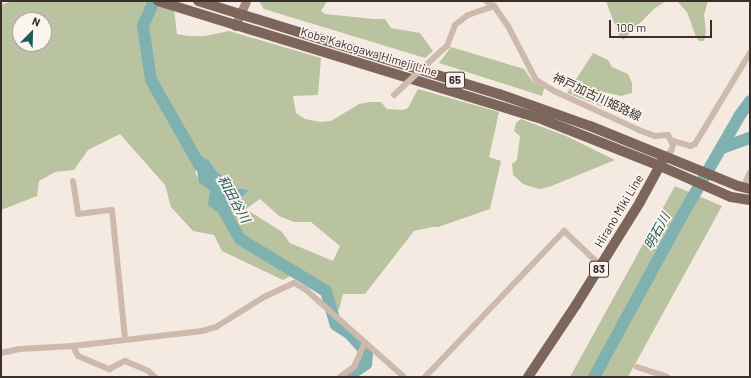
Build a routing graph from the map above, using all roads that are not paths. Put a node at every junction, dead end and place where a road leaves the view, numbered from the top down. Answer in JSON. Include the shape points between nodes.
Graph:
{"nodes":[{"id":1,"x":158,"y":1,"type":"edge"},
{"id":2,"x":198,"y":1,"type":"edge"},
{"id":3,"x":246,"y":1,"type":"edge"},
{"id":4,"x":486,"y":1,"type":"edge"},
{"id":5,"x":494,"y":6,"type":"junction"},
{"id":6,"x":241,"y":14,"type":"junction"},
{"id":7,"x":235,"y":26,"type":"junction"},
{"id":8,"x":750,"y":53,"type":"edge"},
{"id":9,"x":394,"y":95,"type":"dead end"},
{"id":10,"x":672,"y":140,"type":"junction"},
{"id":11,"x":662,"y":161,"type":"junction"},
{"id":12,"x":750,"y":172,"type":"edge"},
{"id":13,"x":73,"y":181,"type":"dead end"},
{"id":14,"x":744,"y":188,"type":"edge"},
{"id":15,"x":750,"y":200,"type":"edge"},
{"id":16,"x":601,"y":266,"type":"junction"},
{"id":17,"x":125,"y":338,"type":"junction"},
{"id":18,"x":365,"y":342,"type":"junction"},
{"id":19,"x":73,"y":346,"type":"junction"},
{"id":20,"x":1,"y":353,"type":"edge"},
{"id":21,"x":637,"y":367,"type":"dead end"},
{"id":22,"x":155,"y":377,"type":"edge"},
{"id":23,"x":340,"y":377,"type":"edge"},
{"id":24,"x":404,"y":377,"type":"edge"},
{"id":25,"x":425,"y":377,"type":"edge"},
{"id":26,"x":528,"y":377,"type":"edge"},
{"id":27,"x":667,"y":377,"type":"edge"}],
"edges":[{"from":1,"to":7,"type":"main road","name":"Kobe Kakogawa Himeji Line","number":"65"},
{"from":2,"to":6,"type":"main road","name":"Kobe Kakogawa Himeji Line","number":"65"},
{"from":3,"to":6,"type":"street"},
{"from":4,"to":5,"type":"street","name":"神戸加古川姫路線"},
{"from":5,"to":9,"type":"street","bridge":true,"via":[[468,15],[455,25],[447,46]]},
{"from":5,"to":10,"type":"street","name":"神戸加古川姫路線","via":[[508,26],[536,80],[554,91],[639,130],[655,136],[668,134]]},
{"from":6,"to":7,"type":"street"},
{"from":6,"to":11,"type":"main road","name":"Kobe Kakogawa Himeji Line","number":"65","via":[[507,97],[590,126]]},
{"from":7,"to":11,"type":"main road","name":"Kobe Kakogawa Himeji Line","number":"65","via":[[544,120]]},
{"from":8,"to":10,"type":"street","via":[[695,144],[690,146]]},
{"from":10,"to":11,"type":"street","via":[[671,151]]},
{"from":11,"to":14,"type":"main road","name":"Kobe Kakogawa Himeji Line","number":"65","via":[[686,165]]},
{"from":11,"to":15,"type":"main road","name":"Kobe Kakogawa Himeji Line","number":"65","via":[[679,174],[731,197]]},
{"from":11,"to":16,"type":"main road","name":"Hirano Miki Line","number":"83"},
{"from":12,"to":14,"type":"street"},
{"from":13,"to":17,"type":"street","via":[[78,214],[112,210]]},
{"from":16,"to":25,"type":"street","via":[[564,231]]},
{"from":16,"to":26,"type":"main road","name":"Hirano Miki Line","number":"83"},
{"from":17,"to":18,"type":"street","via":[[191,333],[216,327],[264,297],[294,283],[305,289]]},
{"from":17,"to":19,"type":"street"},
{"from":18,"to":23,"type":"street","via":[[354,367]]},
{"from":18,"to":24,"type":"street"},
{"from":19,"to":20,"type":"street","via":[[20,349]]},
{"from":19,"to":22,"type":"street","via":[[78,356],[109,369],[125,361]]},
{"from":21,"to":27,"type":"street"}]}
